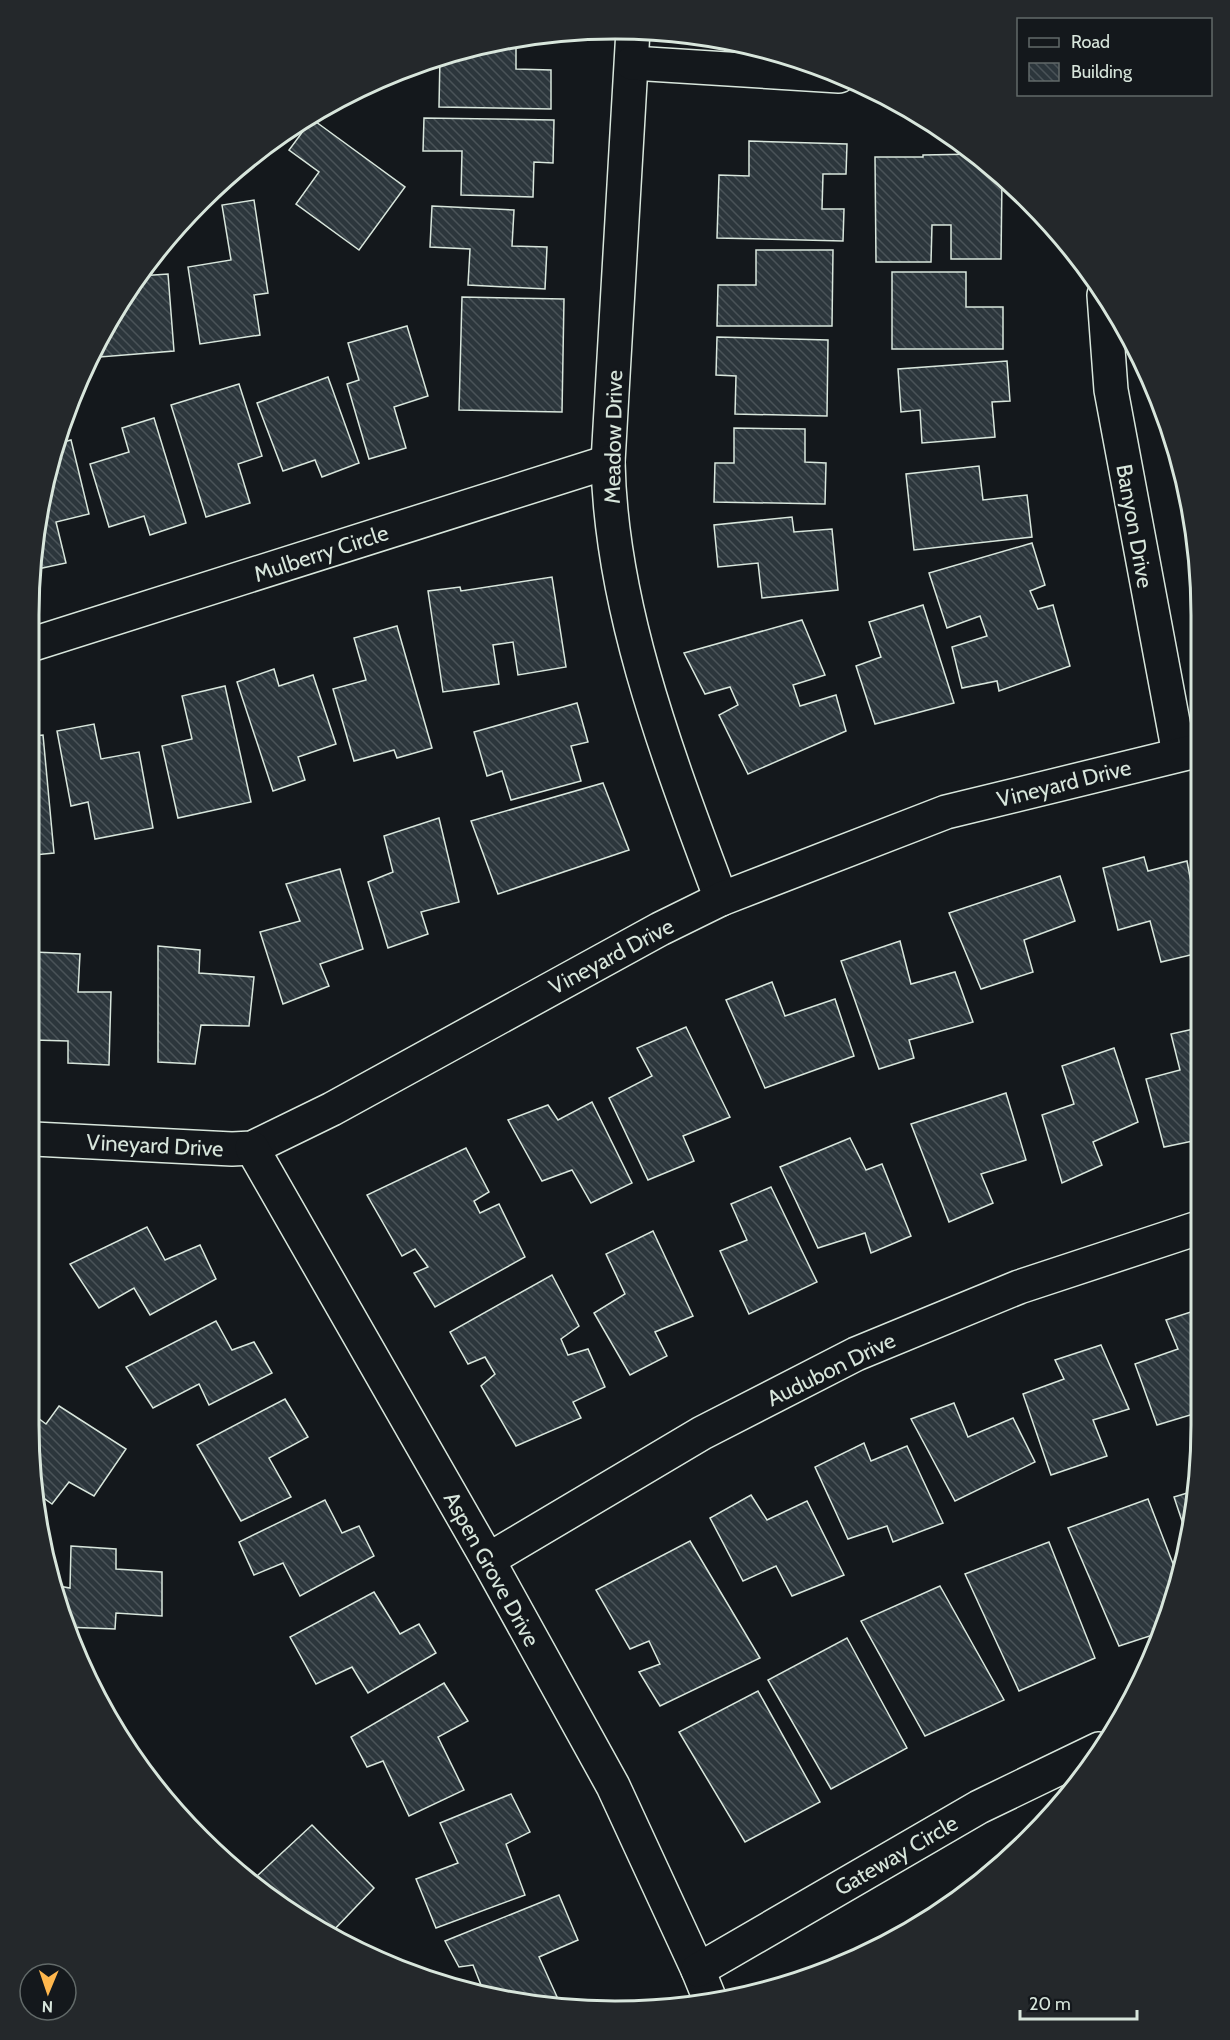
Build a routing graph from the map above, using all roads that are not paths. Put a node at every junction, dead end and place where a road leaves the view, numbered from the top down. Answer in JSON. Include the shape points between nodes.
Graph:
{"nodes":[{"id":1,"x":633,"y":39,"type":"edge"},
{"id":2,"x":632,"y":63,"type":"junction"},
{"id":3,"x":812,"y":74,"type":"edge"},
{"id":4,"x":1105,"y":313,"type":"edge"},
{"id":5,"x":608,"y":462,"type":"junction"},
{"id":6,"x":39,"y":642,"type":"edge"},
{"id":7,"x":1189,"y":752,"type":"edge"},
{"id":8,"x":721,"y":899,"type":"junction"},
{"id":9,"x":39,"y":1139,"type":"edge"},
{"id":10,"x":252,"y":1148,"type":"junction"},
{"id":11,"x":1191,"y":1230,"type":"edge"},
{"id":12,"x":488,"y":1560,"type":"junction"},
{"id":13,"x":1087,"y":1755,"type":"edge"},
{"id":14,"x":698,"y":1970,"type":"junction"},
{"id":15,"x":707,"y":1993,"type":"edge"}],
"edges":[{"from":1,"to":2,"type":"street","name":"Meadow Drive"},
{"from":2,"to":3,"type":"street"},
{"from":2,"to":5,"type":"street","name":"Meadow Drive"},
{"from":4,"to":7,"type":"street","name":"Banyon Drive","via":[[1111,390]]},
{"from":5,"to":6,"type":"street","name":"Mulberry Circle"},
{"from":5,"to":8,"type":"street","name":"Meadow Drive","via":[[608,496],[625,600],[665,747]]},
{"from":7,"to":8,"type":"street","name":"Vineyard Drive","via":[[946,812]]},
{"from":8,"to":10,"type":"street","name":"Vineyard Drive","via":[[332,1109]]},
{"from":9,"to":10,"type":"street","name":"Vineyard Drive"},
{"from":10,"to":12,"type":"street","name":"Aspen Grove Drive"},
{"from":11,"to":12,"type":"street","name":"Audubon Drive","via":[[1019,1287],[856,1354],[702,1433]]},
{"from":12,"to":14,"type":"street","name":"Aspen Grove Drive","via":[[613,1786]]},
{"from":13,"to":14,"type":"street","name":"Gateway Circle","via":[[979,1807]]},
{"from":14,"to":15,"type":"street","name":"Aspen Grove Drive"}]}
